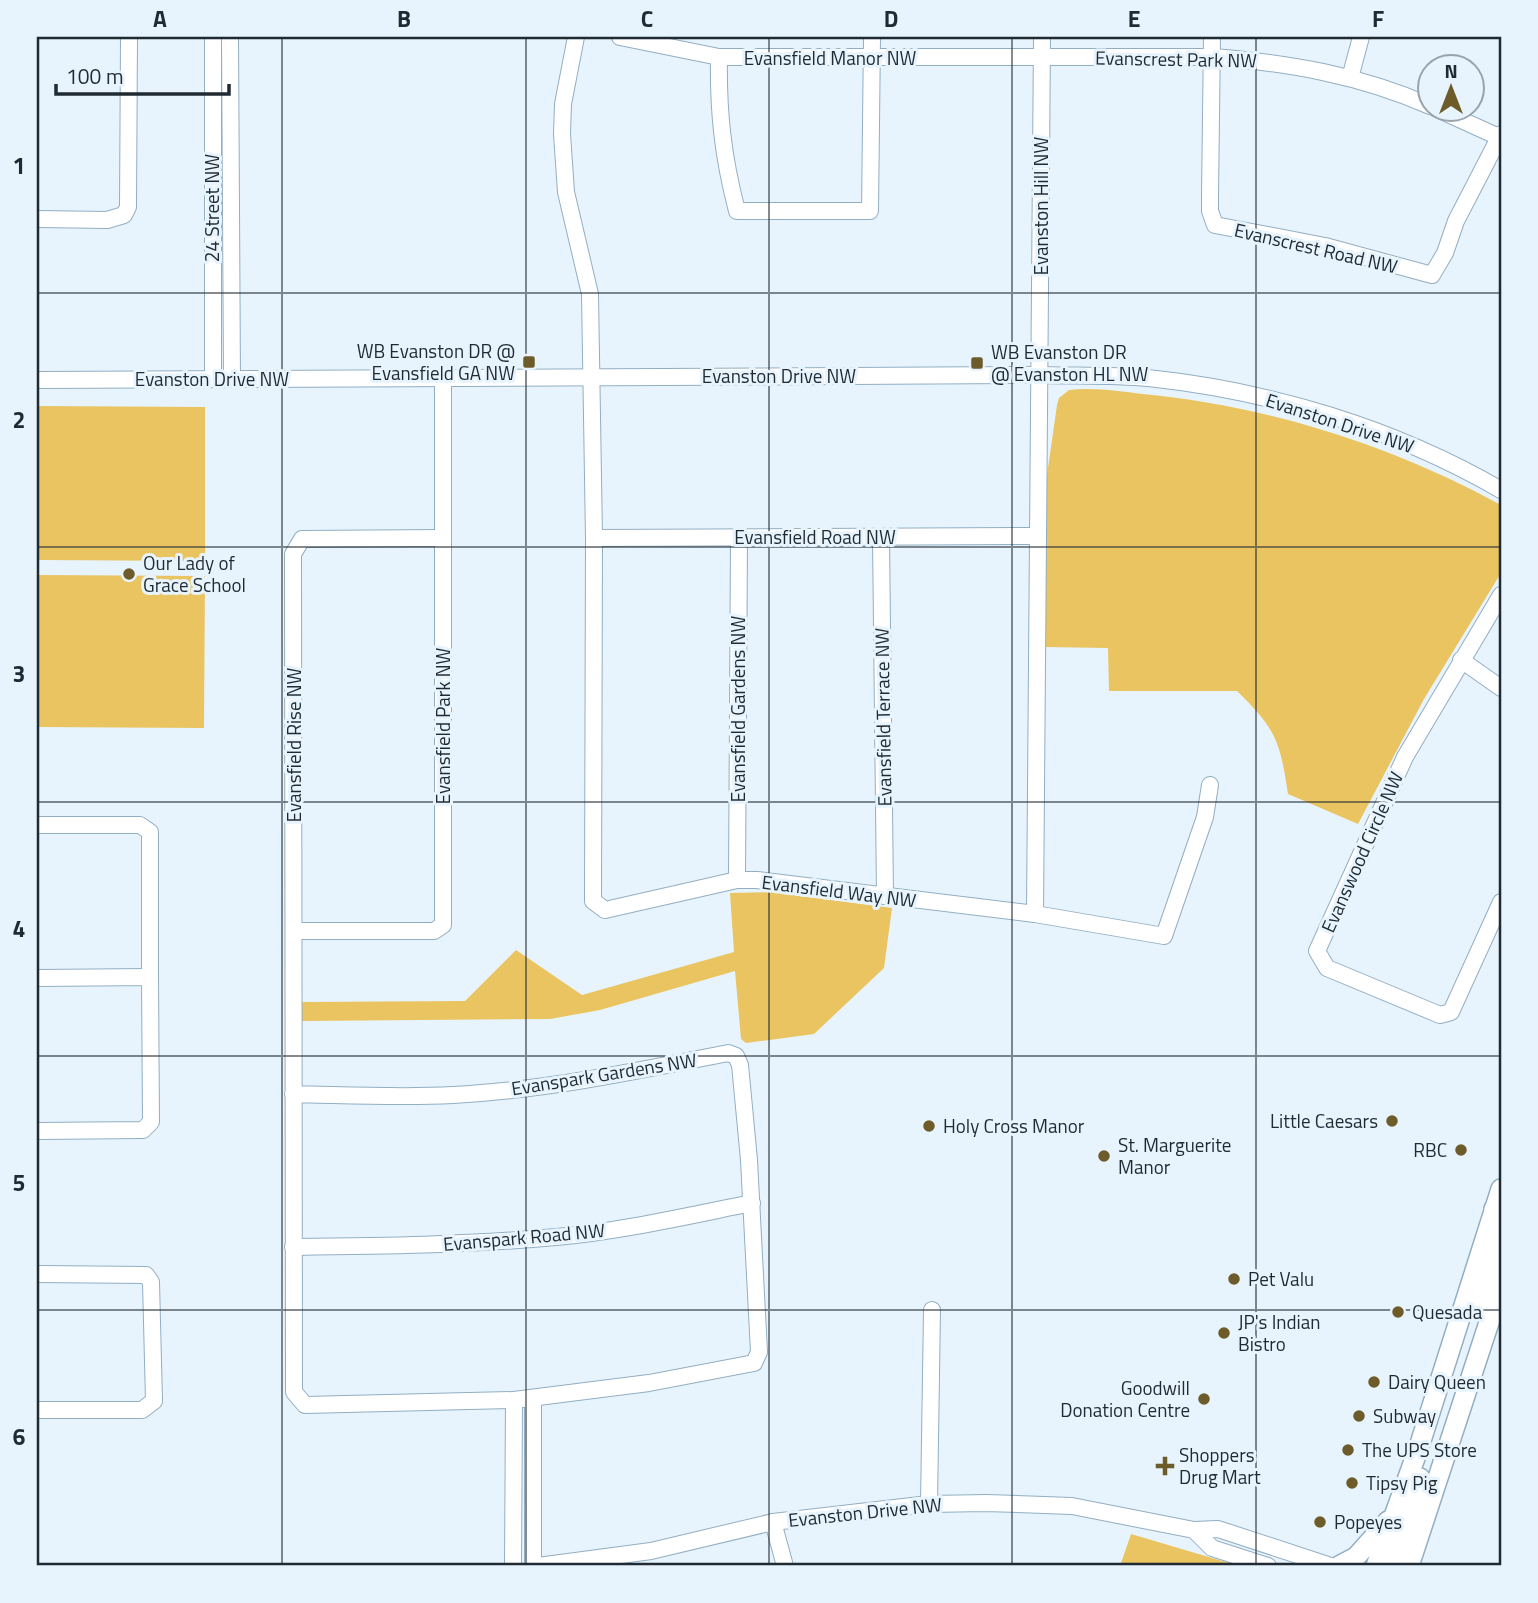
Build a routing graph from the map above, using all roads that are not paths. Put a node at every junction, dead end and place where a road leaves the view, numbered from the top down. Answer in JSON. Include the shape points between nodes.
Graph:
{"nodes":[{"id":1,"x":129,"y":37,"type":"edge"},
{"id":2,"x":213,"y":37,"type":"edge"},
{"id":3,"x":230,"y":37,"type":"edge"},
{"id":4,"x":576,"y":37,"type":"edge"},
{"id":5,"x":620,"y":37,"type":"edge"},
{"id":6,"x":872,"y":37,"type":"edge"},
{"id":7,"x":1042,"y":37,"type":"edge"},
{"id":8,"x":1212,"y":37,"type":"edge"},
{"id":9,"x":1361,"y":37,"type":"edge"},
{"id":10,"x":719,"y":57,"type":"junction"},
{"id":11,"x":1042,"y":57,"type":"junction"},
{"id":12,"x":1213,"y":57,"type":"junction"},
{"id":13,"x":872,"y":59,"type":"junction"},
{"id":14,"x":1350,"y":78,"type":"junction"},
{"id":15,"x":1416,"y":101,"type":"edge"},
{"id":16,"x":1468,"y":122,"type":"edge"},
{"id":17,"x":1501,"y":136,"type":"edge"},
{"id":18,"x":37,"y":219,"type":"edge"},
{"id":19,"x":1041,"y":375,"type":"junction"},
{"id":20,"x":443,"y":377,"type":"junction"},
{"id":21,"x":591,"y":377,"type":"junction"},
{"id":22,"x":213,"y":379,"type":"junction"},
{"id":23,"x":232,"y":379,"type":"junction"},
{"id":24,"x":37,"y":380,"type":"edge"},
{"id":25,"x":1501,"y":491,"type":"edge"},
{"id":26,"x":1035,"y":536,"type":"junction"},
{"id":27,"x":881,"y":537,"type":"junction"},
{"id":28,"x":442,"y":538,"type":"junction"},
{"id":29,"x":594,"y":538,"type":"junction"},
{"id":30,"x":739,"y":538,"type":"junction"},
{"id":31,"x":1501,"y":595,"type":"edge"},
{"id":32,"x":1461,"y":660,"type":"junction"},
{"id":33,"x":1501,"y":688,"type":"edge"},
{"id":34,"x":1210,"y":785,"type":"dead end"},
{"id":35,"x":37,"y":825,"type":"edge"},
{"id":36,"x":737,"y":880,"type":"junction"},
{"id":37,"x":885,"y":897,"type":"junction"},
{"id":38,"x":1501,"y":902,"type":"edge"},
{"id":39,"x":1035,"y":914,"type":"junction"},
{"id":40,"x":295,"y":931,"type":"junction"},
{"id":41,"x":150,"y":977,"type":"junction"},
{"id":42,"x":37,"y":978,"type":"edge"},
{"id":43,"x":293,"y":1094,"type":"junction"},
{"id":44,"x":37,"y":1131,"type":"edge"},
{"id":45,"x":1501,"y":1189,"type":"edge"},
{"id":46,"x":752,"y":1203,"type":"junction"},
{"id":47,"x":1494,"y":1209,"type":"junction"},
{"id":48,"x":293,"y":1247,"type":"junction"},
{"id":49,"x":37,"y":1274,"type":"edge"},
{"id":50,"x":1501,"y":1286,"type":"edge"},
{"id":51,"x":932,"y":1310,"type":"dead end"},
{"id":52,"x":533,"y":1398,"type":"junction"},
{"id":53,"x":514,"y":1400,"type":"junction"},
{"id":54,"x":1463,"y":1403,"type":"junction"},
{"id":55,"x":37,"y":1410,"type":"edge"},
{"id":56,"x":1419,"y":1447,"type":"junction"},
{"id":57,"x":929,"y":1504,"type":"junction"},
{"id":58,"x":1394,"y":1515,"type":"junction"},
{"id":59,"x":773,"y":1522,"type":"junction"},
{"id":60,"x":1194,"y":1530,"type":"junction"},
{"id":61,"x":513,"y":1566,"type":"edge"},
{"id":62,"x":536,"y":1566,"type":"edge"},
{"id":63,"x":785,"y":1566,"type":"edge"},
{"id":64,"x":1268,"y":1566,"type":"edge"},
{"id":65,"x":1331,"y":1566,"type":"edge"},
{"id":66,"x":1339,"y":1566,"type":"edge"},
{"id":67,"x":1376,"y":1566,"type":"edge"},
{"id":68,"x":1395,"y":1566,"type":"edge"},
{"id":69,"x":1409,"y":1566,"type":"edge"}],
"edges":[{"from":1,"to":18,"type":"street","via":[[128,207],[124,215],[107,220]]},
{"from":2,"to":22,"type":"street","name":"24 Street NW"},
{"from":3,"to":23,"type":"street","name":"24 Street NW"},
{"from":4,"to":21,"type":"street","name":"Evansfield Way NW","via":[[562,143],[566,192],[590,294]]},
{"from":5,"to":10,"type":"street","name":"Evansfield Manor NW"},
{"from":6,"to":13,"type":"street"},
{"from":7,"to":11,"type":"street","name":"Evanston Hill NW"},
{"from":8,"to":12,"type":"street"},
{"from":9,"to":14,"type":"street"},
{"from":10,"to":13,"type":"street","name":"Evansfield Manor NW"},
{"from":10,"to":13,"type":"street","via":[[723,159],[737,211],[870,211]]},
{"from":11,"to":12,"type":"street","name":"Evanscrest Park NW"},
{"from":11,"to":13,"type":"street","name":"Evansfield Manor NW"},
{"from":11,"to":19,"type":"street","name":"Evanston Hill NW"},
{"from":12,"to":14,"type":"street","name":"Evanscrest Park NW","via":[[1271,62]]},
{"from":12,"to":17,"type":"street","name":"Evanscrest Road NW","via":[[1210,211],[1215,225],[1301,241],[1432,275]]},
{"from":14,"to":15,"type":"street","name":"Evanscrest Park NW"},
{"from":16,"to":17,"type":"street"},
{"from":19,"to":21,"type":"street","name":"Evanston Drive NW"},
{"from":19,"to":25,"type":"street","name":"Evanston Drive NW","via":[[1146,378],[1232,390],[1394,437],[1464,468]]},
{"from":19,"to":26,"type":"street"},
{"from":20,"to":21,"type":"street","name":"Evanston Drive NW"},
{"from":20,"to":23,"type":"street","name":"Evanston Drive NW"},
{"from":20,"to":28,"type":"street","name":"Evansfield Park NW"},
{"from":21,"to":29,"type":"street","name":"Evansfield Way NW"},
{"from":22,"to":23,"type":"street","name":"Evanston Drive NW"},
{"from":22,"to":24,"type":"street","name":"Evanston Drive NW"},
{"from":26,"to":27,"type":"street","name":"Evansfield Road NW"},
{"from":26,"to":39,"type":"street"},
{"from":27,"to":30,"type":"street","name":"Evansfield Road NW"},
{"from":27,"to":37,"type":"street","name":"Evansfield Terrace NW"},
{"from":28,"to":40,"type":"street","name":"Evansfield Rise NW","via":[[302,539],[293,554]]},
{"from":28,"to":40,"type":"street","name":"Evansfield Park NW","via":[[443,925],[434,931]]},
{"from":29,"to":30,"type":"street","name":"Evansfield Road NW"},
{"from":29,"to":36,"type":"street","name":"Evansfield Way NW","via":[[593,901],[605,910]]},
{"from":30,"to":36,"type":"street","name":"Evansfield Gardens NW"},
{"from":31,"to":32,"type":"street","name":"Evanswood Circle NW"},
{"from":32,"to":33,"type":"street"},
{"from":32,"to":38,"type":"street","name":"Evanswood Circle NW","via":[[1405,757],[1317,951],[1326,968],[1440,1015],[1451,1012]]},
{"from":34,"to":39,"type":"street","name":"Evansfield Way NW","via":[[1205,817],[1164,936]]},
{"from":35,"to":41,"type":"street","via":[[140,824],[150,832]]},
{"from":36,"to":37,"type":"street","name":"Evansfield Way NW","via":[[788,882]]},
{"from":37,"to":39,"type":"street","name":"Evansfield Way NW"},
{"from":40,"to":43,"type":"street","name":"Evansfield Rise NW"},
{"from":41,"to":42,"type":"street"},
{"from":41,"to":44,"type":"street","via":[[151,1122],[143,1130]]},
{"from":43,"to":46,"type":"street","name":"Evanspark Gardens NW","via":[[451,1095],[522,1089],[728,1053],[736,1056],[740,1065]]},
{"from":43,"to":48,"type":"street","name":"Evanspark Gardens NW"},
{"from":45,"to":47,"type":"main road"},
{"from":46,"to":48,"type":"street","name":"Evanspark Road NW","via":[[559,1237],[452,1245]]},
{"from":46,"to":52,"type":"street","name":"Evanspark Gardens NW","via":[[759,1352],[754,1363]]},
{"from":47,"to":54,"type":"main road","via":[[1500,1237],[1468,1362]]},
{"from":47,"to":56,"type":"main road"},
{"from":48,"to":53,"type":"street","name":"Evanspark Gardens NW","via":[[294,1392],[305,1405]]},
{"from":49,"to":55,"type":"street","via":[[146,1275],[151,1282],[154,1401],[142,1410]]},
{"from":50,"to":54,"type":"main road"},
{"from":51,"to":57,"type":"street"},
{"from":52,"to":53,"type":"street","name":"Evanspark Gardens NW"},
{"from":52,"to":62,"type":"street"},
{"from":53,"to":61,"type":"street"},
{"from":54,"to":69,"type":"main road"},
{"from":56,"to":58,"type":"main road"},
{"from":56,"to":68,"type":"main road","via":[[1424,1460]]},
{"from":57,"to":59,"type":"street","name":"Evanston Drive NW"},
{"from":57,"to":60,"type":"street","name":"Evanston Drive NW","via":[[1072,1506]]},
{"from":58,"to":66,"type":"main road","via":[[1356,1557]]},
{"from":58,"to":67,"type":"main road"},
{"from":59,"to":62,"type":"street","name":"Evanston Drive NW","via":[[651,1551]]},
{"from":59,"to":63,"type":"street"},
{"from":60,"to":64,"type":"street","name":"Evanston Drive NW","via":[[1212,1548]]},
{"from":60,"to":65,"type":"street","name":"Evanston Drive NW","via":[[1218,1529]]}]}
